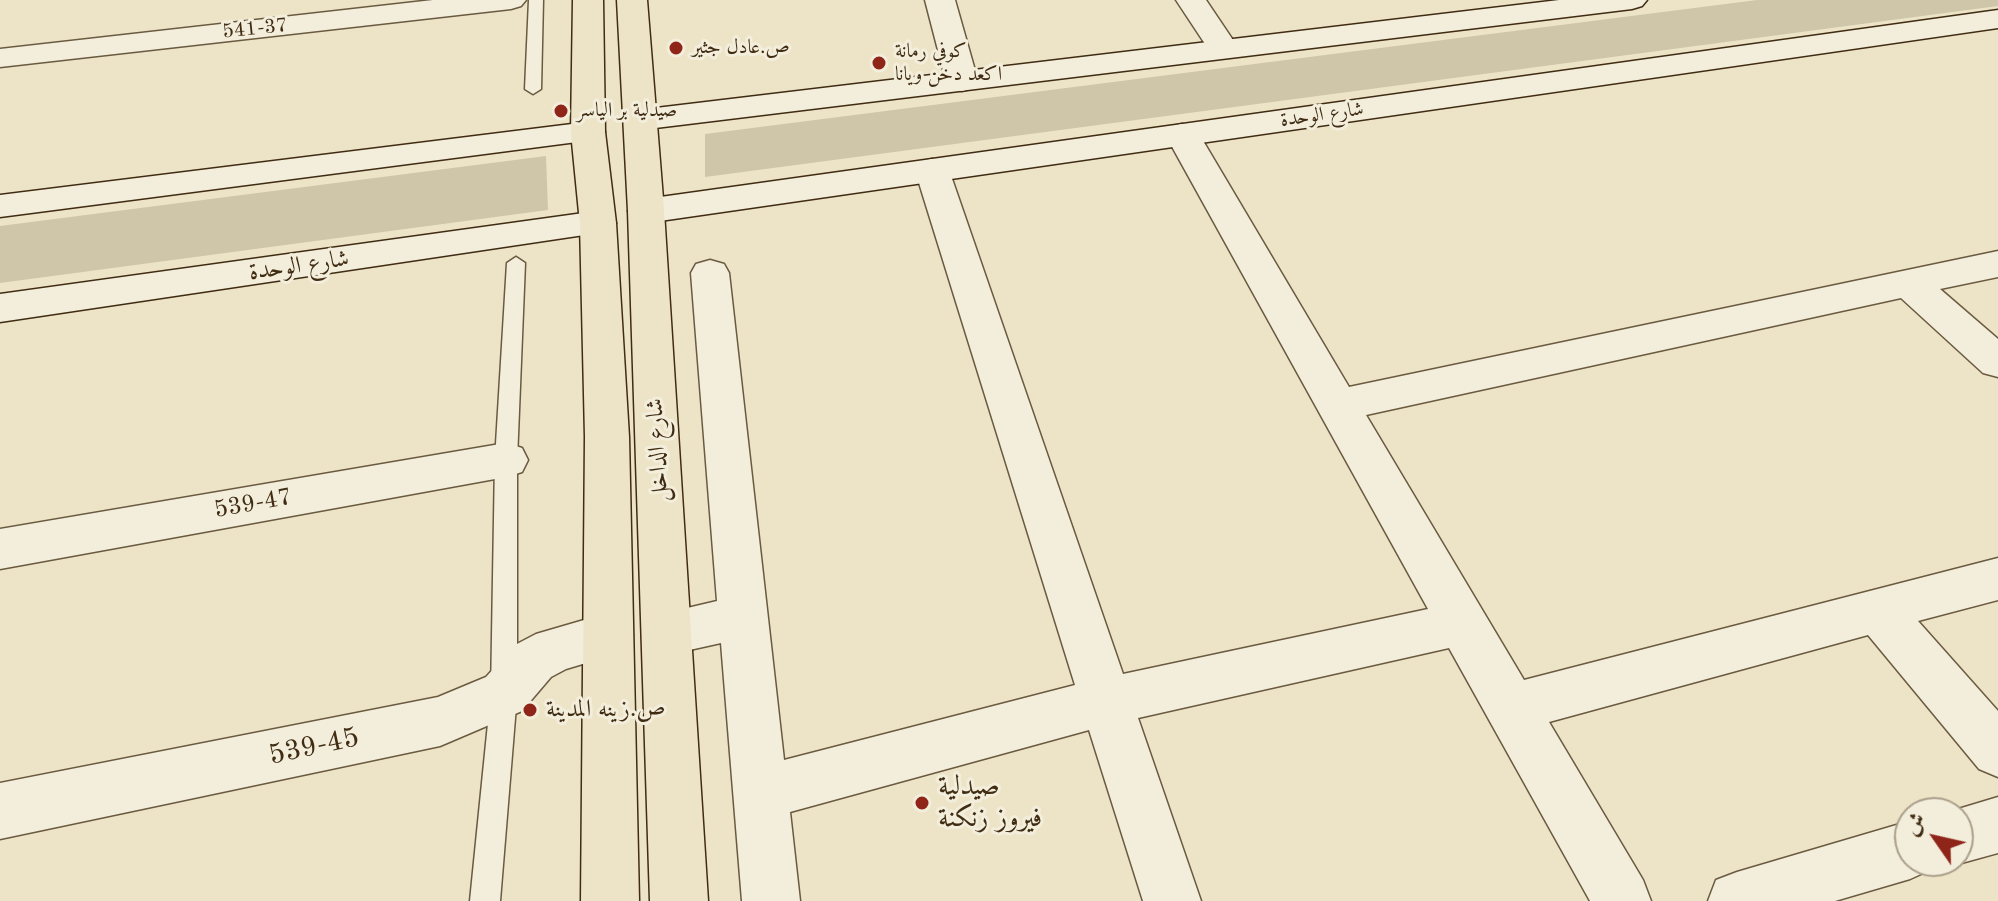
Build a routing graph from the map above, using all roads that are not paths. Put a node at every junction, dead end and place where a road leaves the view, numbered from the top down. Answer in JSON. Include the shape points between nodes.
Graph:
{"nodes":[{"id":1,"x":511,"y":0,"type":"edge"},
{"id":2,"x":536,"y":0,"type":"edge"},
{"id":3,"x":588,"y":0,"type":"edge"},
{"id":4,"x":632,"y":0,"type":"edge"},
{"id":5,"x":940,"y":0,"type":"edge"},
{"id":6,"x":1191,"y":0,"type":"edge"},
{"id":7,"x":1632,"y":0,"type":"edge"},
{"id":8,"x":1588,"y":2,"type":"edge"},
{"id":9,"x":1998,"y":19,"type":"edge"},
{"id":10,"x":1224,"y":49,"type":"junction"},
{"id":11,"x":0,"y":58,"type":"edge"},
{"id":12,"x":962,"y":81,"type":"junction"},
{"id":13,"x":533,"y":89,"type":"dead end"},
{"id":14,"x":639,"y":120,"type":"junction"},
{"id":15,"x":588,"y":132,"type":"junction"},
{"id":16,"x":1182,"y":134,"type":"junction"},
{"id":17,"x":932,"y":170,"type":"junction"},
{"id":18,"x":0,"y":206,"type":"edge"},
{"id":19,"x":646,"y":211,"type":"junction"},
{"id":20,"x":598,"y":223,"type":"junction"},
{"id":21,"x":516,"y":263,"type":"dead end"},
{"id":22,"x":1998,"y":264,"type":"edge"},
{"id":23,"x":710,"y":273,"type":"dead end"},
{"id":24,"x":1907,"y":282,"type":"junction"},
{"id":25,"x":0,"y":308,"type":"edge"},
{"id":26,"x":1998,"y":362,"type":"edge"},
{"id":27,"x":1337,"y":405,"type":"junction"},
{"id":28,"x":506,"y":460,"type":"junction"},
{"id":29,"x":0,"y":549,"type":"edge"},
{"id":30,"x":1998,"y":579,"type":"edge"},
{"id":31,"x":1878,"y":611,"type":"junction"},
{"id":32,"x":743,"y":617,"type":"junction"},
{"id":33,"x":1462,"y":623,"type":"junction"},
{"id":34,"x":667,"y":633,"type":"junction"},
{"id":35,"x":608,"y":635,"type":"junction"},
{"id":36,"x":504,"y":694,"type":"junction"},
{"id":37,"x":1108,"y":701,"type":"junction"},
{"id":38,"x":1511,"y":708,"type":"junction"},
{"id":39,"x":1998,"y":751,"type":"edge"},
{"id":40,"x":760,"y":793,"type":"junction"},
{"id":41,"x":0,"y":811,"type":"edge"},
{"id":42,"x":1998,"y":825,"type":"edge"},
{"id":43,"x":1974,"y":832,"type":"edge"},
{"id":44,"x":1894,"y":855,"type":"edge"},
{"id":45,"x":485,"y":901,"type":"edge"},
{"id":46,"x":610,"y":901,"type":"edge"},
{"id":47,"x":679,"y":901,"type":"edge"},
{"id":48,"x":771,"y":901,"type":"edge"},
{"id":49,"x":1172,"y":901,"type":"edge"},
{"id":50,"x":1622,"y":901,"type":"edge"},
{"id":51,"x":1737,"y":901,"type":"edge"}],
"edges":[{"from":1,"to":11,"type":"street","name":"541-37"},
{"from":2,"to":13,"type":"lane"},
{"from":3,"to":15,"type":"main road","name":"شارع الداخل"},
{"from":4,"to":14,"type":"main road","name":"شارع الداخل"},
{"from":5,"to":12,"type":"street"},
{"from":6,"to":10,"type":"street"},
{"from":7,"to":8,"type":"street"},
{"from":8,"to":10,"type":"street"},
{"from":9,"to":16,"type":"street","name":"شارع الوحدة"},
{"from":10,"to":12,"type":"street"},
{"from":12,"to":14,"type":"street"},
{"from":14,"to":19,"type":"main road","name":"شارع الداخل"},
{"from":15,"to":18,"type":"street"},
{"from":15,"to":20,"type":"main road","name":"شارع الداخل"},
{"from":16,"to":17,"type":"street","name":"شارع الوحدة"},
{"from":16,"to":27,"type":"street"},
{"from":17,"to":19,"type":"street","name":"شارع الوحدة"},
{"from":17,"to":37,"type":"street"},
{"from":19,"to":34,"type":"main road","name":"شارع الداخل"},
{"from":20,"to":25,"type":"street","name":"شارع الوحدة"},
{"from":20,"to":35,"type":"main road","name":"شارع الداخل"},
{"from":21,"to":28,"type":"lane"},
{"from":22,"to":24,"type":"street"},
{"from":23,"to":32,"type":"street"},
{"from":24,"to":26,"type":"street"},
{"from":24,"to":27,"type":"street"},
{"from":27,"to":33,"type":"street"},
{"from":28,"to":29,"type":"street","name":"539-47"},
{"from":28,"to":36,"type":"lane"},
{"from":30,"to":31,"type":"street"},
{"from":31,"to":38,"type":"street"},
{"from":31,"to":39,"type":"street"},
{"from":32,"to":34,"type":"street"},
{"from":32,"to":40,"type":"street"},
{"from":33,"to":37,"type":"street"},
{"from":33,"to":38,"type":"street"},
{"from":34,"to":47,"type":"main road","name":"شارع الداخل"},
{"from":35,"to":36,"type":"street","name":"539-45","via":[[533,661]]},
{"from":35,"to":46,"type":"main road","name":"شارع الداخل"},
{"from":36,"to":41,"type":"street","name":"539-45","via":[[440,721]]},
{"from":36,"to":45,"type":"lane"},
{"from":37,"to":40,"type":"street"},
{"from":37,"to":49,"type":"street"},
{"from":38,"to":50,"type":"street"},
{"from":40,"to":48,"type":"street"},
{"from":42,"to":43,"type":"street"},
{"from":44,"to":51,"type":"street"}]}
